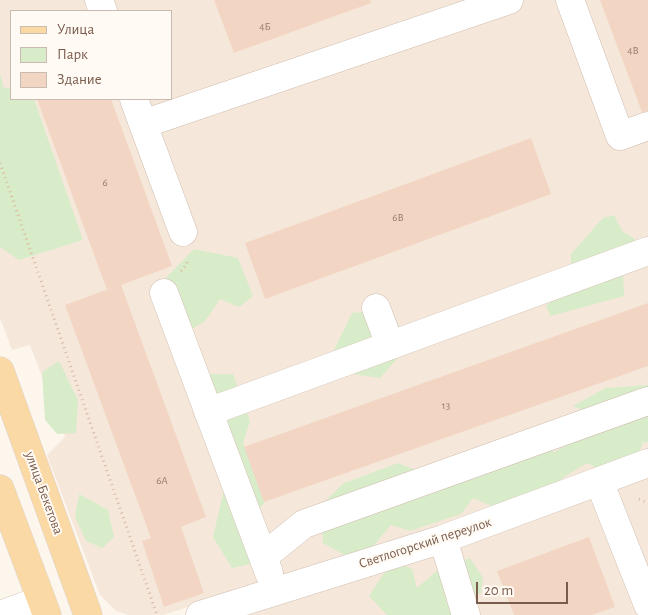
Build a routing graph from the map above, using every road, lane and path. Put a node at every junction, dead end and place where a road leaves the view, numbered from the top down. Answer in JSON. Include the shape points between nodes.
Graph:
{"nodes":[{"id":1,"x":509,"y":0,"type":"edge"},
{"id":2,"x":570,"y":0,"type":"edge"},
{"id":3,"x":139,"y":111,"type":"edge"},
{"id":4,"x":648,"y":126,"type":"edge"},
{"id":5,"x":0,"y":163,"type":"edge"},
{"id":6,"x":183,"y":232,"type":"joint"},
{"id":7,"x":648,"y":251,"type":"edge"},
{"id":8,"x":164,"y":293,"type":"joint"},
{"id":9,"x":376,"y":308,"type":"dead end"},
{"id":10,"x":390,"y":345,"type":"junction"},
{"id":11,"x":0,"y":371,"type":"edge"},
{"id":12,"x":648,"y":401,"type":"edge"},
{"id":13,"x":208,"y":412,"type":"junction"},
{"id":14,"x":648,"y":463,"type":"edge"},
{"id":15,"x":599,"y":481,"type":"junction"},
{"id":16,"x":0,"y":489,"type":"edge"},
{"id":17,"x":444,"y":539,"type":"junction"},
{"id":18,"x":263,"y":557,"type":"junction"},
{"id":19,"x":275,"y":591,"type":"junction"},
{"id":20,"x":648,"y":605,"type":"edge"},
{"id":21,"x":44,"y":608,"type":"edge"},
{"id":22,"x":0,"y":615,"type":"edge"},
{"id":23,"x":88,"y":615,"type":"edge"},
{"id":24,"x":157,"y":615,"type":"edge"},
{"id":25,"x":200,"y":615,"type":"edge"},
{"id":26,"x":466,"y":615,"type":"edge"}],
"edges":[{"from":1,"to":3,"type":"street"},
{"from":2,"to":4,"type":"street","via":[[620,136]]},
{"from":3,"to":6,"type":"street"},
{"from":5,"to":24,"type":"path"},
{"from":6,"to":8,"type":"path","via":[[188,264]]},
{"from":7,"to":10,"type":"street"},
{"from":8,"to":13,"type":"street"},
{"from":9,"to":10,"type":"street"},
{"from":10,"to":13,"type":"street"},
{"from":11,"to":23,"type":"main road","name":"улица Бекетова"},
{"from":12,"to":18,"type":"street","via":[[304,524]]},
{"from":13,"to":18,"type":"street"},
{"from":14,"to":15,"type":"street","name":"Светлогорский переулок"},
{"from":15,"to":17,"type":"street","name":"Светлогорский переулок"},
{"from":15,"to":20,"type":"street"},
{"from":16,"to":21,"type":"main road"},
{"from":17,"to":19,"type":"street","name":"Светлогорский переулок"},
{"from":17,"to":26,"type":"street"},
{"from":18,"to":19,"type":"street"},
{"from":19,"to":25,"type":"street","name":"Светлогорский переулок"},
{"from":21,"to":22,"type":"street"}]}
